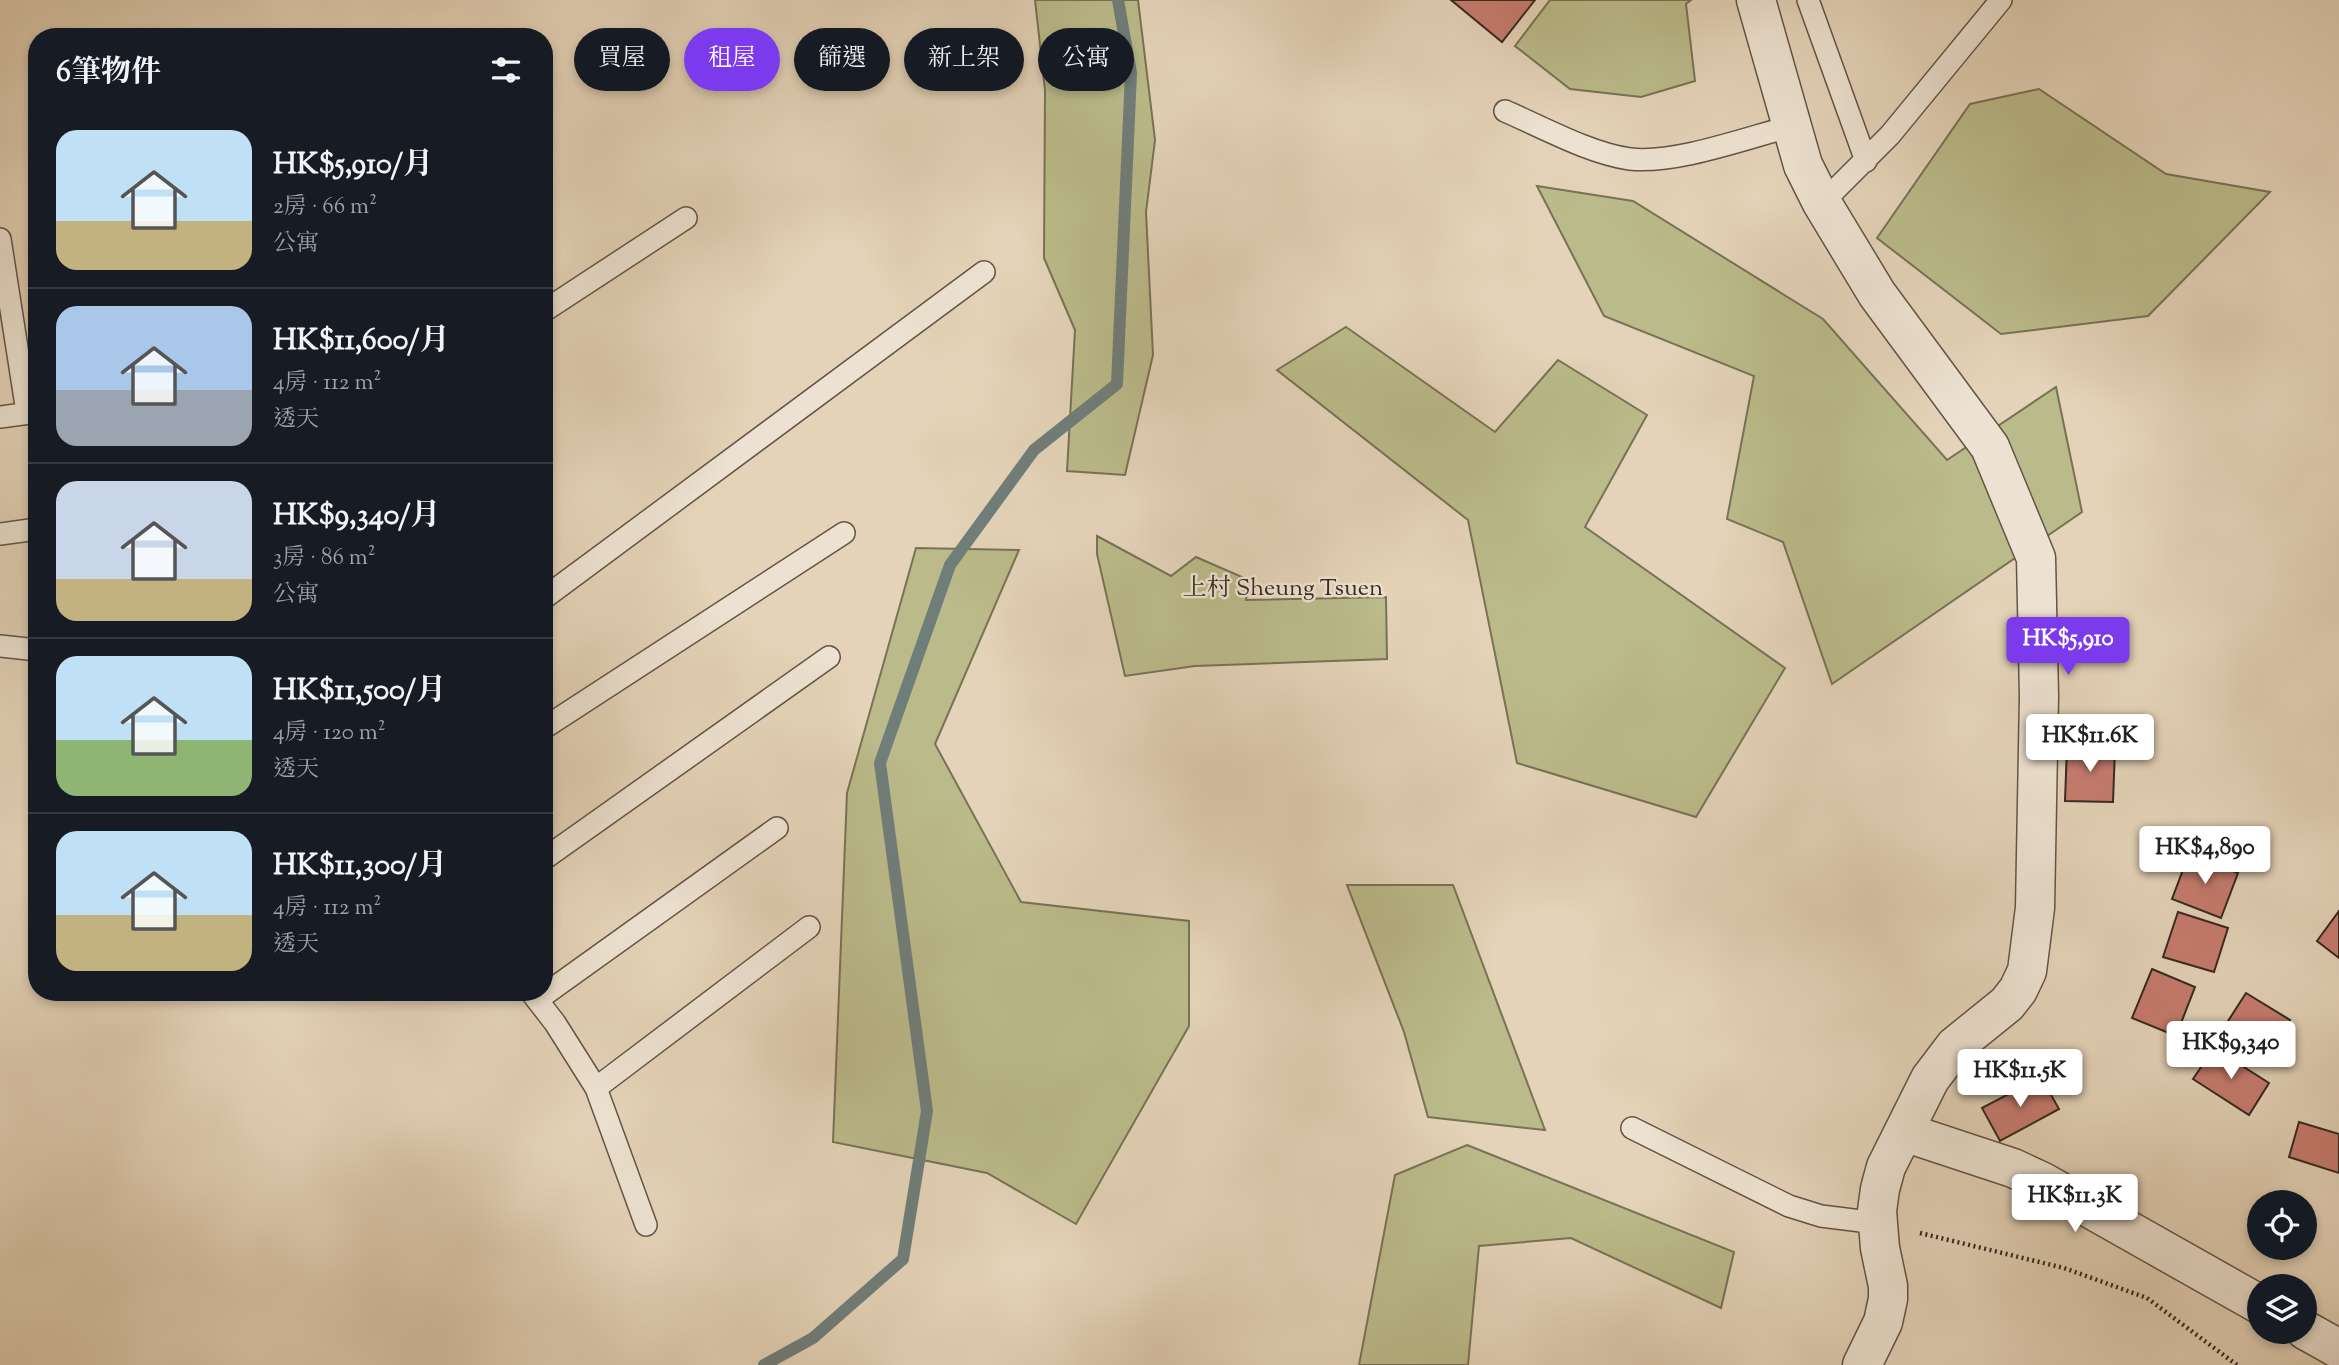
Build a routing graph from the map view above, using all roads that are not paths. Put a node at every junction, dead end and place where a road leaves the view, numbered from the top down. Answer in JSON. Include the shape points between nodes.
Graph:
{"nodes":[{"id":1,"x":1756,"y":0,"type":"edge"},
{"id":2,"x":1808,"y":0,"type":"edge"},
{"id":3,"x":2001,"y":0,"type":"edge"},
{"id":4,"x":1505,"y":111,"type":"dead end"},
{"id":5,"x":1792,"y":126,"type":"junction"},
{"id":6,"x":1866,"y":161,"type":"junction"},
{"id":7,"x":1822,"y":203,"type":"junction"},
{"id":8,"x":686,"y":218,"type":"dead end"},
{"id":9,"x":0,"y":239,"type":"edge"},
{"id":10,"x":984,"y":272,"type":"dead end"},
{"id":11,"x":553,"y":305,"type":"edge"},
{"id":12,"x":28,"y":390,"type":"edge"},
{"id":13,"x":28,"y":413,"type":"edge"},
{"id":14,"x":0,"y":417,"type":"edge"},
{"id":15,"x":28,"y":530,"type":"edge"},
{"id":16,"x":844,"y":533,"type":"dead end"},
{"id":17,"x":0,"y":534,"type":"edge"},
{"id":18,"x":553,"y":591,"type":"edge"},
{"id":19,"x":0,"y":646,"type":"edge"},
{"id":20,"x":28,"y":649,"type":"edge"},
{"id":21,"x":829,"y":657,"type":"dead end"},
{"id":22,"x":553,"y":722,"type":"edge"},
{"id":23,"x":777,"y":828,"type":"dead end"},
{"id":24,"x":553,"y":853,"type":"edge"},
{"id":25,"x":809,"y":927,"type":"dead end"},
{"id":26,"x":553,"y":983,"type":"edge"},
{"id":27,"x":538,"y":1001,"type":"edge"},
{"id":28,"x":596,"y":1088,"type":"junction"},
{"id":29,"x":1632,"y":1128,"type":"dead end"},
{"id":30,"x":1903,"y":1132,"type":"junction"},
{"id":31,"x":1877,"y":1223,"type":"junction"},
{"id":32,"x":646,"y":1225,"type":"dead end"},
{"id":33,"x":2247,"y":1297,"type":"edge"},
{"id":34,"x":2317,"y":1337,"type":"edge"},
{"id":35,"x":2339,"y":1349,"type":"edge"},
{"id":36,"x":1862,"y":1365,"type":"edge"}],
"edges":[{"from":1,"to":5,"type":"street"},
{"from":2,"to":6,"type":"lane"},
{"from":3,"to":6,"type":"lane"},
{"from":4,"to":5,"type":"lane","via":[[1630,159],[1679,156]]},
{"from":5,"to":7,"type":"street"},
{"from":6,"to":7,"type":"lane"},
{"from":7,"to":30,"type":"street","via":[[1877,294],[1990,447],[2036,558],[2035,908],[2027,971],[2007,1004],[1955,1046],[1930,1079]]},
{"from":8,"to":11,"type":"lane"},
{"from":9,"to":12,"type":"lane"},
{"from":10,"to":18,"type":"lane"},
{"from":13,"to":14,"type":"lane"},
{"from":15,"to":17,"type":"lane"},
{"from":16,"to":22,"type":"lane"},
{"from":19,"to":20,"type":"lane"},
{"from":21,"to":24,"type":"lane"},
{"from":23,"to":26,"type":"lane"},
{"from":25,"to":28,"type":"lane"},
{"from":27,"to":28,"type":"lane"},
{"from":28,"to":32,"type":"lane"},
{"from":29,"to":31,"type":"lane","via":[[1789,1206],[1821,1216]]},
{"from":30,"to":31,"type":"street","via":[[1886,1167]]},
{"from":30,"to":33,"type":"street","via":[[2043,1182]]},
{"from":31,"to":36,"type":"street","via":[[1888,1299],[1883,1322]]},
{"from":34,"to":35,"type":"street"}]}
